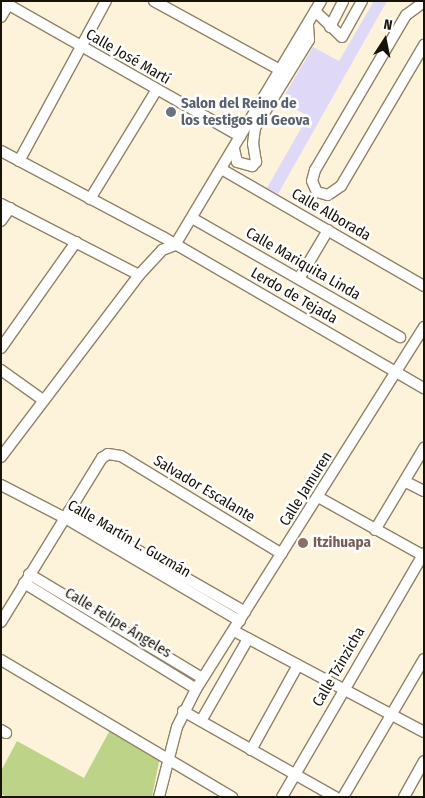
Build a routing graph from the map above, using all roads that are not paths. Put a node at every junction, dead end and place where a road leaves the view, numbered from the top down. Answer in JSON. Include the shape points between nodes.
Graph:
{"nodes":[{"id":1,"x":106,"y":1,"type":"edge"},
{"id":2,"x":154,"y":1,"type":"edge"},
{"id":3,"x":343,"y":1,"type":"edge"},
{"id":4,"x":362,"y":1,"type":"edge"},
{"id":5,"x":424,"y":2,"type":"edge"},
{"id":6,"x":5,"y":3,"type":"edge"},
{"id":7,"x":317,"y":5,"type":"edge"},
{"id":8,"x":1,"y":17,"type":"edge"},
{"id":9,"x":308,"y":24,"type":"junction"},
{"id":10,"x":330,"y":27,"type":"junction"},
{"id":11,"x":424,"y":45,"type":"edge"},
{"id":12,"x":83,"y":47,"type":"junction"},
{"id":13,"x":280,"y":70,"type":"junction"},
{"id":14,"x":156,"y":91,"type":"junction"},
{"id":15,"x":240,"y":136,"type":"junction"},
{"id":16,"x":234,"y":149,"type":"junction"},
{"id":17,"x":1,"y":151,"type":"edge"},
{"id":18,"x":19,"y":161,"type":"junction"},
{"id":19,"x":223,"y":170,"type":"junction"},
{"id":20,"x":90,"y":199,"type":"junction"},
{"id":21,"x":6,"y":206,"type":"edge"},
{"id":22,"x":192,"y":218,"type":"junction"},
{"id":23,"x":1,"y":222,"type":"edge"},
{"id":24,"x":328,"y":230,"type":"junction"},
{"id":25,"x":76,"y":242,"type":"junction"},
{"id":26,"x":176,"y":245,"type":"junction"},
{"id":27,"x":139,"y":275,"type":"junction"},
{"id":28,"x":299,"y":279,"type":"junction"},
{"id":29,"x":424,"y":286,"type":"edge"},
{"id":30,"x":424,"y":327,"type":"edge"},
{"id":31,"x":400,"y":337,"type":"dead end"},
{"id":32,"x":1,"y":348,"type":"edge"},
{"id":33,"x":1,"y":370,"type":"edge"},
{"id":34,"x":397,"y":373,"type":"junction"},
{"id":35,"x":424,"y":388,"type":"edge"},
{"id":36,"x":43,"y":400,"type":"junction"},
{"id":37,"x":424,"y":448,"type":"edge"},
{"id":38,"x":1,"y":458,"type":"edge"},
{"id":39,"x":406,"y":482,"type":"junction"},
{"id":40,"x":1,"y":485,"type":"edge"},
{"id":41,"x":424,"y":491,"type":"edge"},
{"id":42,"x":318,"y":497,"type":"junction"},
{"id":43,"x":67,"y":514,"type":"junction"},
{"id":44,"x":374,"y":530,"type":"junction"},
{"id":45,"x":282,"y":554,"type":"junction"},
{"id":46,"x":423,"y":555,"type":"edge"},
{"id":47,"x":27,"y":579,"type":"junction"},
{"id":48,"x":242,"y":617,"type":"junction"},
{"id":49,"x":1,"y":622,"type":"edge"},
{"id":50,"x":120,"y":629,"type":"junction"},
{"id":51,"x":234,"y":631,"type":"junction"},
{"id":52,"x":114,"y":638,"type":"junction"},
{"id":53,"x":248,"y":639,"type":"junction"},
{"id":54,"x":424,"y":658,"type":"edge"},
{"id":55,"x":1,"y":660,"type":"edge"},
{"id":56,"x":298,"y":665,"type":"junction"},
{"id":57,"x":202,"y":678,"type":"junction"},
{"id":58,"x":344,"y":688,"type":"junction"},
{"id":59,"x":196,"y":689,"type":"junction"},
{"id":60,"x":184,"y":711,"type":"junction"},
{"id":61,"x":393,"y":714,"type":"junction"},
{"id":62,"x":201,"y":721,"type":"junction"},
{"id":63,"x":424,"y":732,"type":"edge"},
{"id":64,"x":251,"y":750,"type":"junction"},
{"id":65,"x":167,"y":756,"type":"junction"},
{"id":66,"x":424,"y":761,"type":"edge"},
{"id":67,"x":295,"y":774,"type":"junction"},
{"id":68,"x":226,"y":795,"type":"edge"},
{"id":69,"x":159,"y":797,"type":"edge"},
{"id":70,"x":282,"y":797,"type":"edge"},
{"id":71,"x":335,"y":797,"type":"edge"},
{"id":72,"x":343,"y":797,"type":"edge"},
{"id":73,"x":404,"y":797,"type":"edge"}],
"edges":[{"from":1,"to":12,"type":"street"},
{"from":2,"to":13,"type":"street"},
{"from":3,"to":10,"type":"street"},
{"from":4,"to":10,"type":"street","via":[[342,37]]},
{"from":5,"to":11,"type":"street","via":[[406,15],[315,170],[312,181],[317,192],[328,195],[342,186]]},
{"from":6,"to":8,"type":"street"},
{"from":6,"to":12,"type":"street","name":"Calle José Martí"},
{"from":7,"to":9,"type":"street"},
{"from":7,"to":10,"type":"street"},
{"from":9,"to":13,"type":"street"},
{"from":9,"to":16,"type":"street","via":[[309,40],[255,128],[256,162],[252,166],[238,162]]},
{"from":12,"to":14,"type":"street","name":"Calle José Martí"},
{"from":12,"to":18,"type":"street"},
{"from":13,"to":15,"type":"street"},
{"from":14,"to":15,"type":"street","name":"Calle José Martí"},
{"from":14,"to":20,"type":"street"},
{"from":15,"to":16,"type":"street"},
{"from":16,"to":19,"type":"street"},
{"from":17,"to":18,"type":"street","name":"Lerdo de Tejada"},
{"from":18,"to":20,"type":"street","name":"Lerdo de Tejada"},
{"from":19,"to":22,"type":"street"},
{"from":19,"to":24,"type":"street","name":"Calle Alborada"},
{"from":20,"to":26,"type":"street","name":"Lerdo de Tejada"},
{"from":21,"to":23,"type":"street"},
{"from":21,"to":25,"type":"street"},
{"from":22,"to":26,"type":"street"},
{"from":22,"to":28,"type":"street","name":"Calle Mariquita Linda"},
{"from":24,"to":28,"type":"street"},
{"from":24,"to":29,"type":"street","name":"Calle Alborada"},
{"from":25,"to":27,"type":"street"},
{"from":25,"to":32,"type":"street"},
{"from":26,"to":27,"type":"street","via":[[162,250]]},
{"from":26,"to":34,"type":"street","name":"Lerdo de Tejada"},
{"from":27,"to":36,"type":"street"},
{"from":28,"to":31,"type":"street","name":"Calle Mariquita Linda"},
{"from":30,"to":34,"type":"street","name":"Calle Jamuren"},
{"from":33,"to":36,"type":"street"},
{"from":34,"to":35,"type":"street","name":"Lerdo de Tejada"},
{"from":34,"to":42,"type":"street","name":"Calle Jamuren"},
{"from":36,"to":38,"type":"street"},
{"from":37,"to":39,"type":"street"},
{"from":39,"to":41,"type":"street"},
{"from":39,"to":44,"type":"street"},
{"from":40,"to":43,"type":"street","name":"Calle Martín L. Guzmán"},
{"from":42,"to":44,"type":"street"},
{"from":42,"to":45,"type":"street","name":"Calle Jamuren"},
{"from":43,"to":45,"type":"street","name":"Salvador Escalante","via":[[102,458],[108,454],[121,456]]},
{"from":43,"to":47,"type":"street"},
{"from":43,"to":48,"type":"street","name":"Calle Martín L. Guzmán"},
{"from":44,"to":46,"type":"street"},
{"from":45,"to":48,"type":"street","name":"Calle Jamuren"},
{"from":46,"to":58,"type":"street","name":"Calle Tzinzicha"},
{"from":47,"to":49,"type":"street"},
{"from":47,"to":50,"type":"street","name":"Calle Felipe Ángeles"},
{"from":47,"to":52,"type":"street","name":"Calle Felipe Ángeles"},
{"from":48,"to":51,"type":"street","name":"Calle Jamuren"},
{"from":50,"to":52,"type":"street"},
{"from":50,"to":57,"type":"street","name":"Calle Felipe Ángeles"},
{"from":51,"to":53,"type":"street"},
{"from":51,"to":57,"type":"street","name":"Calle Jamuren"},
{"from":52,"to":59,"type":"street","name":"Calle Felipe Ángeles"},
{"from":53,"to":56,"type":"street"},
{"from":53,"to":62,"type":"street"},
{"from":54,"to":61,"type":"street"},
{"from":55,"to":65,"type":"street"},
{"from":56,"to":58,"type":"street"},
{"from":56,"to":64,"type":"street"},
{"from":57,"to":59,"type":"street","name":"Calle Jamuren"},
{"from":58,"to":61,"type":"street"},
{"from":58,"to":67,"type":"street","name":"Calle Tzinzicha"},
{"from":59,"to":60,"type":"street","name":"Calle Jamuren"},
{"from":60,"to":62,"type":"street"},
{"from":60,"to":65,"type":"street","name":"Calle Jamuren"},
{"from":61,"to":63,"type":"street"},
{"from":61,"to":72,"type":"street"},
{"from":62,"to":64,"type":"street"},
{"from":64,"to":67,"type":"street"},
{"from":65,"to":68,"type":"street"},
{"from":65,"to":69,"type":"street","name":"Calle Jamuren"},
{"from":66,"to":73,"type":"street"},
{"from":67,"to":70,"type":"street","name":"Calle Tzinzicha"},
{"from":67,"to":71,"type":"street"}]}
